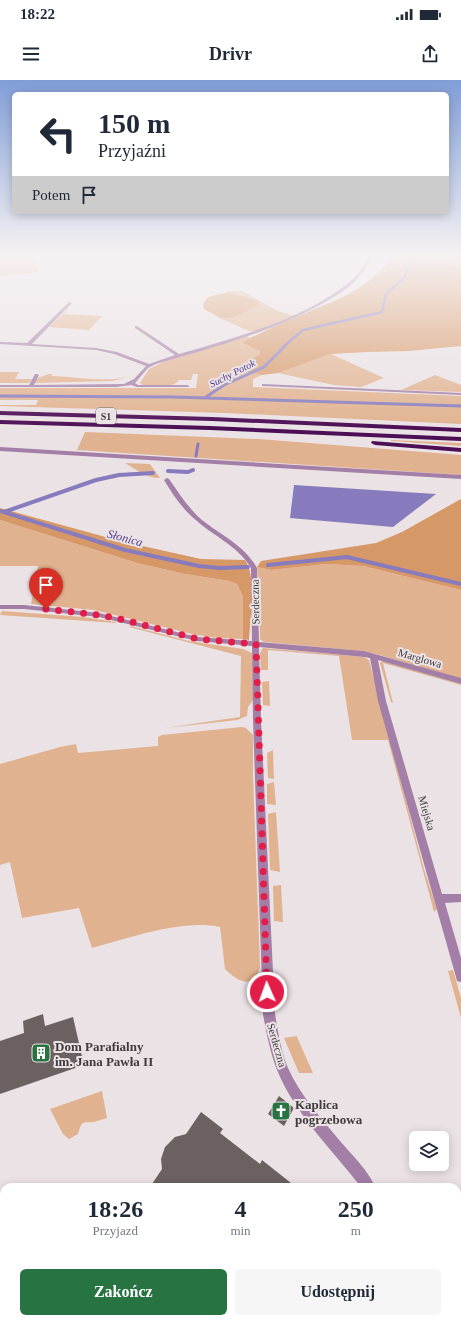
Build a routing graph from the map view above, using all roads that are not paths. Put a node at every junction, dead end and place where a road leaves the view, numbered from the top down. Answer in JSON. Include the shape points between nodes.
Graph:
{"nodes":[{"id":1,"x":60,"y":313,"type":"edge"},
{"id":2,"x":299,"y":313,"type":"edge"},
{"id":3,"x":136,"y":327,"type":"dead end"},
{"id":4,"x":0,"y":343,"type":"edge"},
{"id":5,"x":29,"y":344,"type":"junction"},
{"id":6,"x":179,"y":356,"type":"junction"},
{"id":7,"x":148,"y":366,"type":"junction"},
{"id":8,"x":37,"y":375,"type":"dead end"},
{"id":9,"x":132,"y":383,"type":"junction"},
{"id":10,"x":264,"y":385,"type":"dead end"},
{"id":11,"x":0,"y":386,"type":"edge"},
{"id":12,"x":31,"y":386,"type":"junction"},
{"id":13,"x":187,"y":386,"type":"dead end"},
{"id":14,"x":461,"y":394,"type":"edge"},
{"id":15,"x":0,"y":413,"type":"edge"},
{"id":16,"x":0,"y":422,"type":"edge"},
{"id":17,"x":461,"y":430,"type":"edge"},
{"id":18,"x":286,"y":432,"type":"junction"},
{"id":19,"x":461,"y":439,"type":"edge"},
{"id":20,"x":0,"y":449,"type":"edge"},
{"id":21,"x":461,"y":450,"type":"edge"},
{"id":22,"x":461,"y":477,"type":"edge"},
{"id":23,"x":166,"y":480,"type":"dead end"},
{"id":24,"x":0,"y":607,"type":"edge"},
{"id":25,"x":256,"y":644,"type":"junction"},
{"id":26,"x":373,"y":656,"type":"junction"},
{"id":27,"x":461,"y":681,"type":"edge"},
{"id":28,"x":439,"y":898,"type":"junction"},
{"id":29,"x":461,"y":898,"type":"edge"},
{"id":30,"x":461,"y":977,"type":"edge"},
{"id":31,"x":367,"y":1183,"type":"edge"}],
"edges":[{"from":1,"to":5,"type":"street"},
{"from":2,"to":6,"type":"street","via":[[256,332]]},
{"from":3,"to":6,"type":"street"},
{"from":4,"to":5,"type":"street"},
{"from":5,"to":7,"type":"street","via":[[106,351]]},
{"from":6,"to":7,"type":"street"},
{"from":7,"to":9,"type":"street"},
{"from":8,"to":12,"type":"street"},
{"from":9,"to":12,"type":"street","via":[[114,386]]},
{"from":9,"to":13,"type":"street","via":[[137,386]]},
{"from":10,"to":14,"type":"street"},
{"from":11,"to":12,"type":"street"},
{"from":15,"to":17,"type":"highway","number":"S1"},
{"from":16,"to":18,"type":"highway","number":"S1"},
{"from":18,"to":19,"type":"highway","number":"S1"},
{"from":18,"to":21,"type":"highway","via":[[383,444]]},
{"from":20,"to":22,"type":"street"},
{"from":23,"to":25,"type":"street","name":"Serdeczna","via":[[192,513],[251,561],[255,578]]},
{"from":24,"to":25,"type":"street","name":"Marglowa","via":[[99,615],[198,639]]},
{"from":25,"to":26,"type":"street","name":"Marglowa"},
{"from":25,"to":31,"type":"street","name":"Serdeczna","via":[[267,992],[273,1035],[286,1075],[297,1094]]},
{"from":26,"to":27,"type":"street","name":"Marglowa"},
{"from":26,"to":28,"type":"street","name":"Miejska","via":[[382,701]]},
{"from":28,"to":29,"type":"street"},
{"from":28,"to":30,"type":"street","name":"Miejska"}]}
